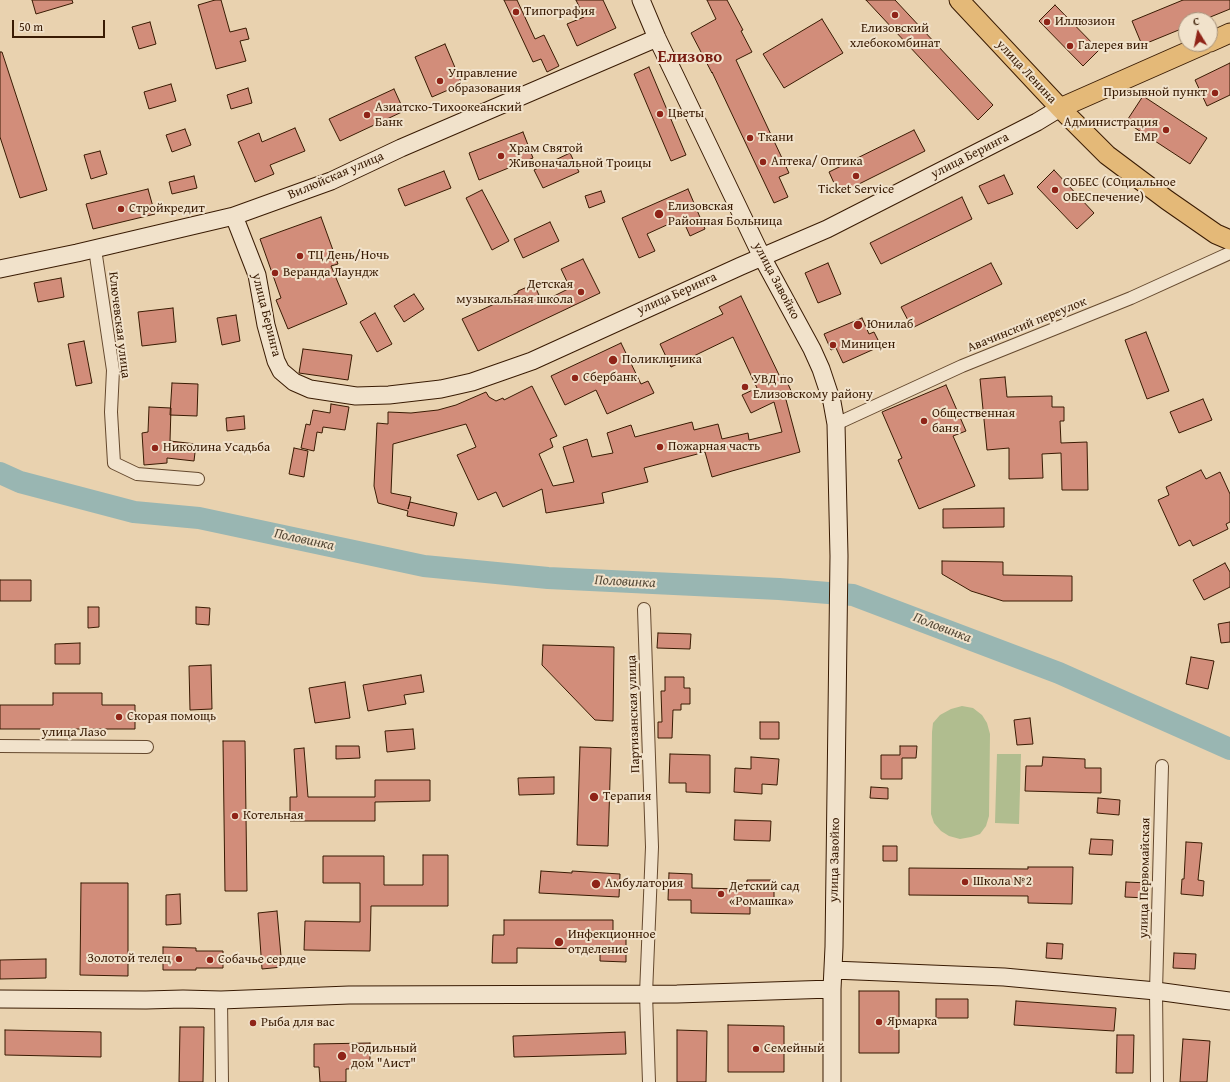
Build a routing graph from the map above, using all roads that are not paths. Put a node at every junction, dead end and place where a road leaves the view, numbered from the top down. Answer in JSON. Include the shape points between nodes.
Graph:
{"nodes":[{"id":1,"x":641,"y":0,"type":"edge"},
{"id":2,"x":959,"y":0,"type":"edge"},
{"id":3,"x":1230,"y":33,"type":"edge"},
{"id":4,"x":657,"y":38,"type":"junction"},
{"id":5,"x":1218,"y":38,"type":"edge"},
{"id":6,"x":1187,"y":52,"type":"edge"},
{"id":7,"x":1060,"y":108,"type":"junction"},
{"id":8,"x":234,"y":216,"type":"junction"},
{"id":9,"x":1230,"y":240,"type":"edge"},
{"id":10,"x":95,"y":249,"type":"junction"},
{"id":11,"x":1230,"y":253,"type":"edge"},
{"id":12,"x":762,"y":257,"type":"junction"},
{"id":13,"x":0,"y":270,"type":"edge"},
{"id":14,"x":836,"y":424,"type":"junction"},
{"id":15,"x":198,"y":479,"type":"dead end"},
{"id":16,"x":644,"y":609,"type":"dead end"},
{"id":17,"x":0,"y":746,"type":"edge"},
{"id":18,"x":147,"y":747,"type":"dead end"},
{"id":19,"x":1162,"y":766,"type":"dead end"},
{"id":20,"x":833,"y":970,"type":"junction"},
{"id":21,"x":832,"y":989,"type":"junction"},
{"id":22,"x":1156,"y":991,"type":"junction"},
{"id":23,"x":646,"y":994,"type":"junction"},
{"id":24,"x":0,"y":999,"type":"edge"},
{"id":25,"x":221,"y":1000,"type":"junction"},
{"id":26,"x":1230,"y":1001,"type":"edge"},
{"id":27,"x":222,"y":1082,"type":"edge"},
{"id":28,"x":649,"y":1082,"type":"edge"},
{"id":29,"x":832,"y":1082,"type":"edge"},
{"id":30,"x":1157,"y":1082,"type":"edge"}],
"edges":[{"from":1,"to":4,"type":"street","name":"улица Завойко"},
{"from":2,"to":7,"type":"main road","name":"улица Ленина"},
{"from":3,"to":5,"type":"main road"},
{"from":4,"to":8,"type":"street","name":"Вилюйская улица","via":[[401,148],[331,181]]},
{"from":4,"to":12,"type":"street","name":"улица Завойко"},
{"from":6,"to":7,"type":"main road","name":"улица Беринга"},
{"from":7,"to":9,"type":"main road","name":"улица Ленина","via":[[1107,155],[1173,205],[1216,234]]},
{"from":7,"to":12,"type":"street","name":"улица Беринга","via":[[841,222]]},
{"from":8,"to":10,"type":"street","name":"Вилюйская улица"},
{"from":8,"to":12,"type":"street","name":"улица Беринга","via":[[257,274],[266,325],[281,371],[294,382],[310,389],[356,396],[427,391],[472,382],[532,361]]},
{"from":10,"to":13,"type":"street","name":"Вилюйская улица"},
{"from":10,"to":15,"type":"street","name":"Ключевская улица","via":[[113,370],[111,412],[114,463],[137,474]]},
{"from":11,"to":14,"type":"street","name":"Авачинский переулок","via":[[1132,298],[962,366]]},
{"from":12,"to":14,"type":"street","name":"улица Завойко","via":[[821,369]]},
{"from":14,"to":20,"type":"street","name":"улица Завойко","via":[[839,556]]},
{"from":16,"to":23,"type":"street","name":"Партизанская улица","via":[[652,847]]},
{"from":17,"to":18,"type":"street","name":"улица Лазо"},
{"from":19,"to":22,"type":"street","name":"улица Первомайская"},
{"from":20,"to":21,"type":"street","name":"улица Завойко"},
{"from":20,"to":22,"type":"street","via":[[1004,977]]},
{"from":21,"to":23,"type":"street"},
{"from":21,"to":29,"type":"street","name":"улица Завойко"},
{"from":22,"to":26,"type":"street"},
{"from":22,"to":30,"type":"street","name":"улица Первомайская"},
{"from":23,"to":25,"type":"street","via":[[349,995]]},
{"from":23,"to":28,"type":"street","name":"Партизанская улица"},
{"from":24,"to":25,"type":"street"},
{"from":25,"to":27,"type":"street"}]}
